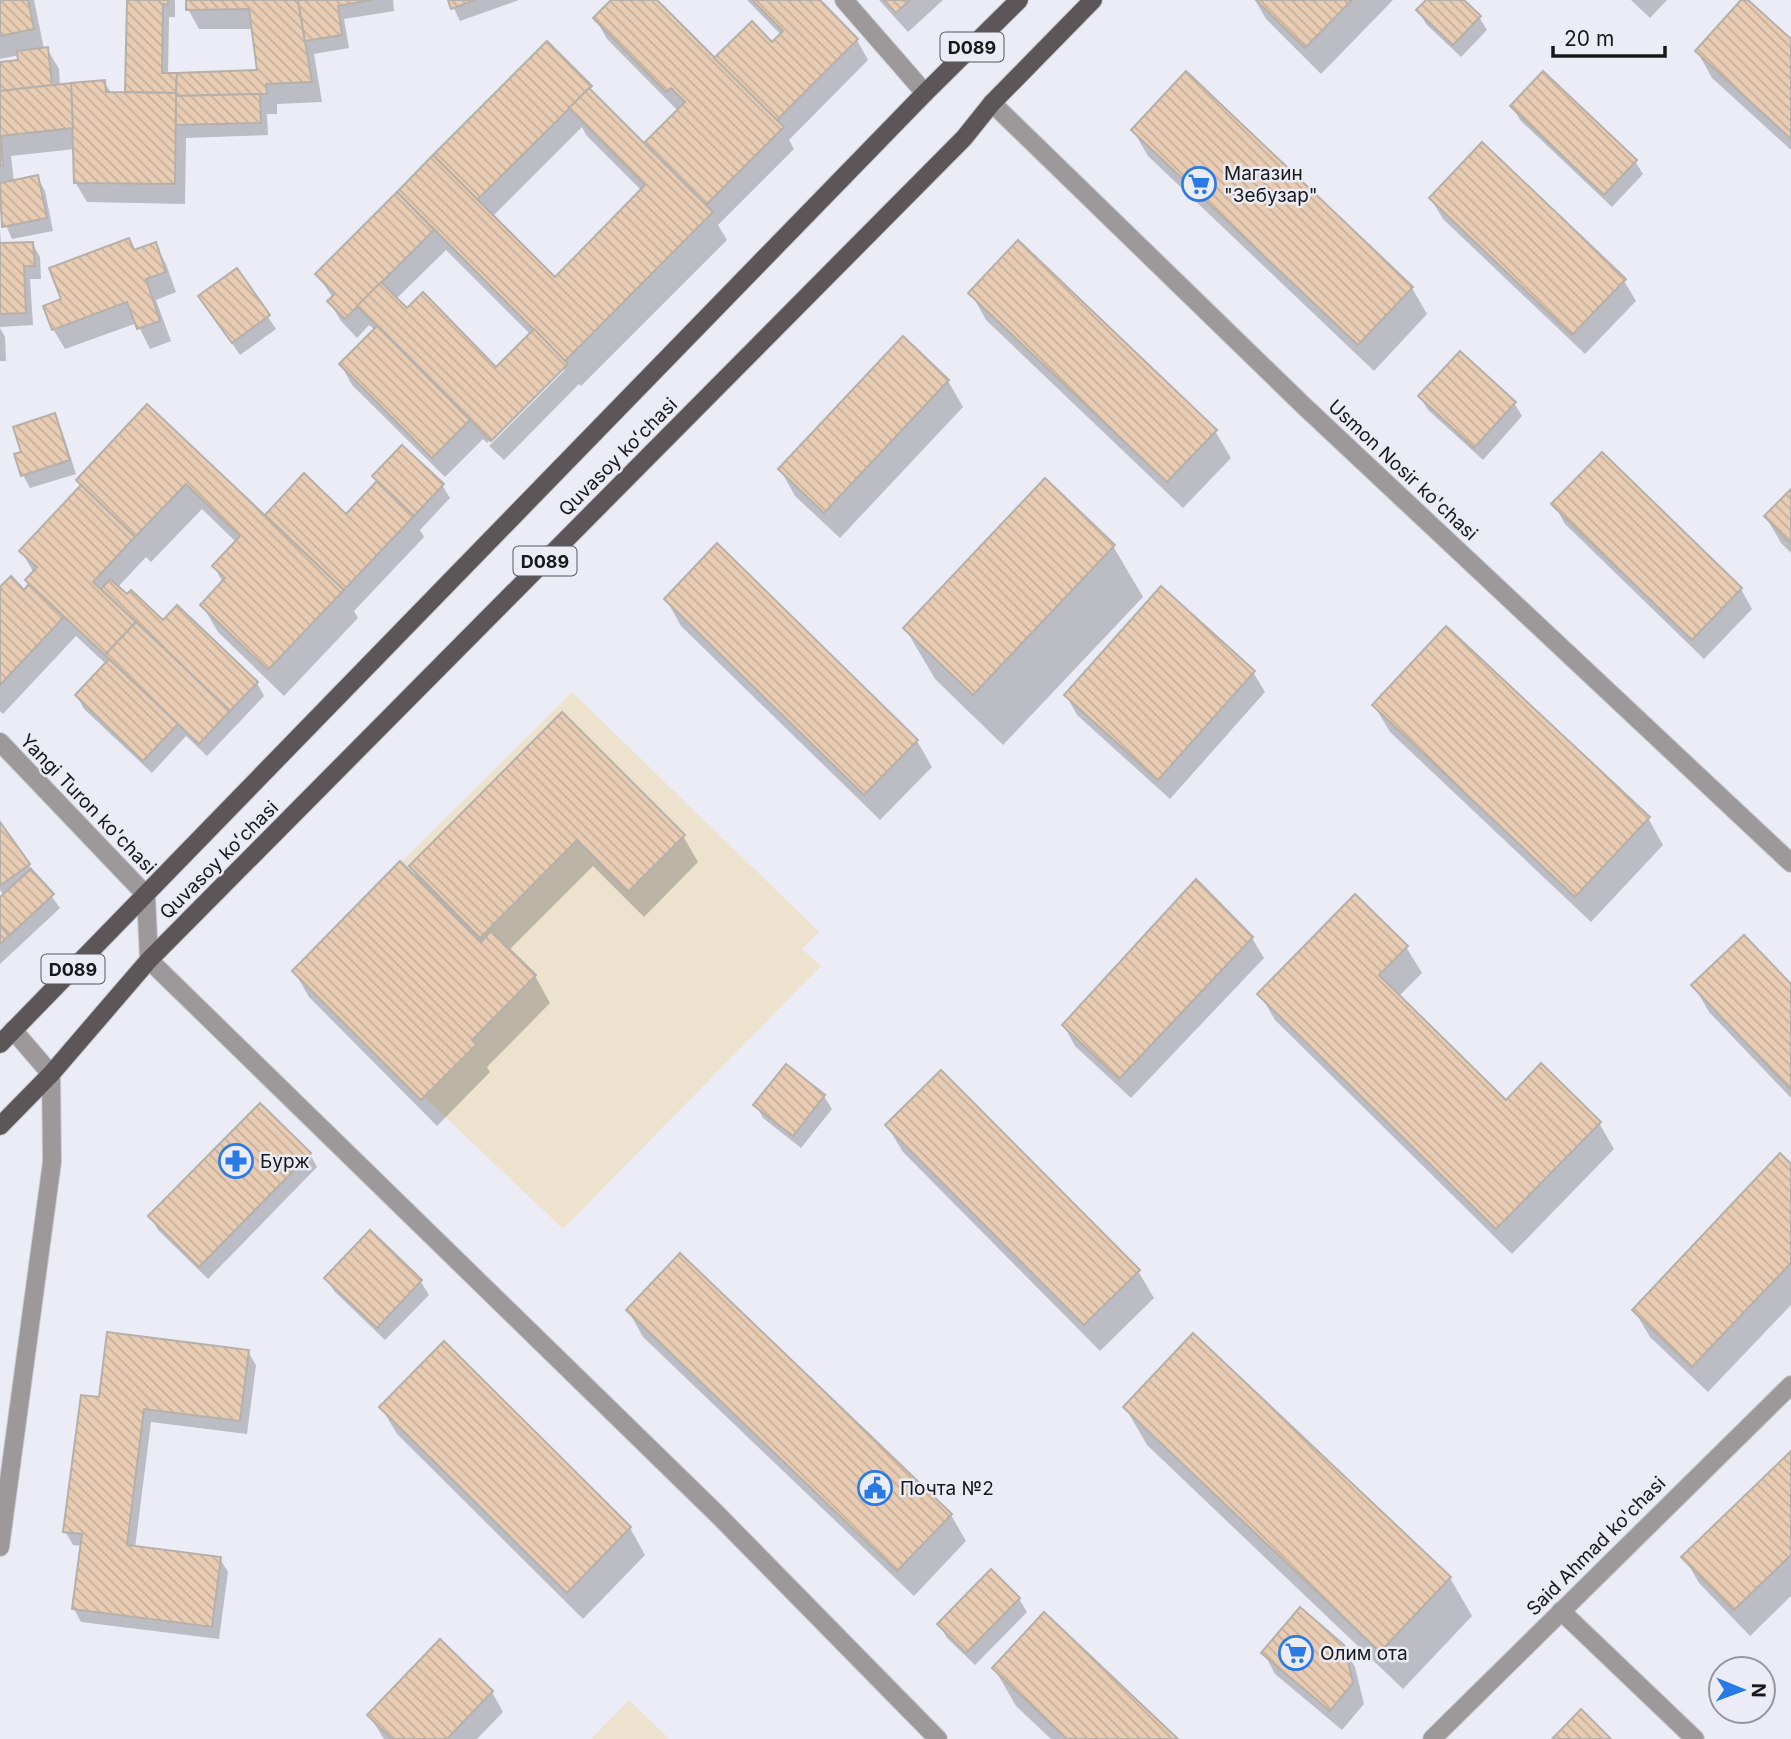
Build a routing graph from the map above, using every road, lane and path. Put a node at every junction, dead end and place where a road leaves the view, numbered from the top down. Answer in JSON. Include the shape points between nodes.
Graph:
{"nodes":[{"id":1,"x":844,"y":0,"type":"edge"},
{"id":2,"x":1019,"y":0,"type":"edge"},
{"id":3,"x":1094,"y":0,"type":"edge"},
{"id":4,"x":925,"y":93,"type":"junction"},
{"id":5,"x":992,"y":103,"type":"junction"},
{"id":6,"x":0,"y":742,"type":"edge"},
{"id":7,"x":1791,"y":863,"type":"edge"},
{"id":8,"x":146,"y":895,"type":"junction"},
{"id":9,"x":149,"y":960,"type":"junction"},
{"id":10,"x":13,"y":1030,"type":"junction"},
{"id":11,"x":0,"y":1044,"type":"edge"},
{"id":12,"x":51,"y":1074,"type":"junction"},
{"id":13,"x":0,"y":1126,"type":"edge"},
{"id":14,"x":1791,"y":1385,"type":"edge"},
{"id":15,"x":0,"y":1547,"type":"edge"},
{"id":16,"x":1561,"y":1611,"type":"junction"},
{"id":17,"x":938,"y":1739,"type":"edge"},
{"id":18,"x":1432,"y":1739,"type":"edge"},
{"id":19,"x":1695,"y":1739,"type":"edge"}],
"edges":[{"from":1,"to":4,"type":"street"},
{"from":2,"to":4,"type":"main road","name":"Quvasoy koʻchasi","number":"D089"},
{"from":3,"to":5,"type":"main road","name":"Quvasoy koʻchasi","number":"D089"},
{"from":4,"to":8,"type":"main road","name":"Quvasoy koʻchasi","number":"D089"},
{"from":5,"to":7,"type":"street","name":"Usmon Nosir ko'chasi","via":[[1304,406]]},
{"from":5,"to":9,"type":"main road","name":"Quvasoy koʻchasi","number":"D089","via":[[964,138]]},
{"from":6,"to":8,"type":"street","name":"Yangi Turon ko'chasi"},
{"from":8,"to":9,"type":"street"},
{"from":8,"to":10,"type":"main road","name":"Quvasoy koʻchasi","number":"D089"},
{"from":9,"to":12,"type":"main road","name":"Quvasoy koʻchasi","number":"D089"},
{"from":9,"to":17,"type":"street","via":[[717,1514]]},
{"from":10,"to":11,"type":"main road","name":"Quvasoy koʻchasi","number":"D089"},
{"from":10,"to":12,"type":"street"},
{"from":12,"to":13,"type":"main road","name":"Quvasoy koʻchasi","number":"D089"},
{"from":12,"to":15,"type":"street","via":[[51,1162]]},
{"from":14,"to":16,"type":"street","name":"Said Ahmad ko'chasi"},
{"from":16,"to":18,"type":"street","name":"Said Ahmad ko'chasi"},
{"from":16,"to":19,"type":"street"}]}
